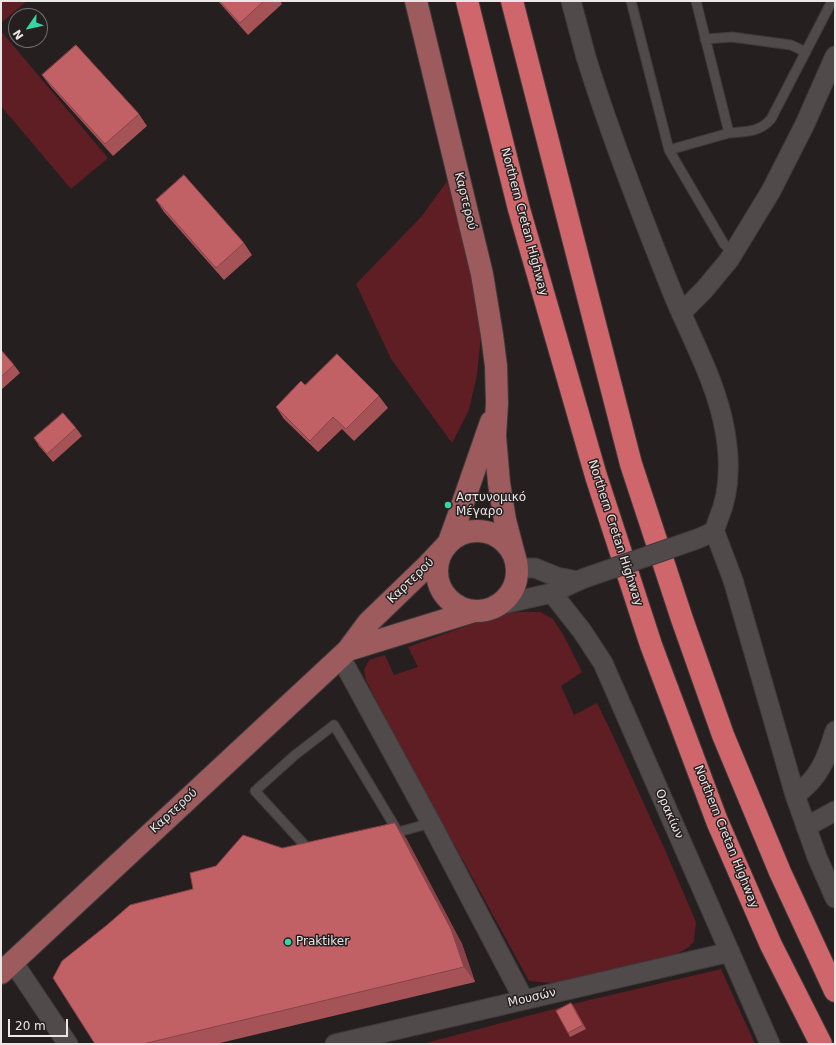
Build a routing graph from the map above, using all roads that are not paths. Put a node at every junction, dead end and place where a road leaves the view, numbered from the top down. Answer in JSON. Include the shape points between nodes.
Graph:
{"nodes":[{"id":1,"x":416,"y":1,"type":"edge"},
{"id":2,"x":467,"y":1,"type":"edge"},
{"id":3,"x":512,"y":1,"type":"edge"},
{"id":4,"x":571,"y":1,"type":"edge"},
{"id":5,"x":631,"y":1,"type":"edge"},
{"id":6,"x":696,"y":1,"type":"edge"},
{"id":7,"x":832,"y":1,"type":"edge"},
{"id":8,"x":706,"y":39,"type":"junction"},
{"id":9,"x":806,"y":52,"type":"junction"},
{"id":10,"x":835,"y":56,"type":"edge"},
{"id":11,"x":729,"y":133,"type":"junction"},
{"id":12,"x":669,"y":150,"type":"junction"},
{"id":13,"x":734,"y":253,"type":"junction"},
{"id":14,"x":681,"y":313,"type":"junction"},
{"id":15,"x":497,"y":403,"type":"junction"},
{"id":16,"x":714,"y":530,"type":"junction"},
{"id":17,"x":446,"y":545,"type":"junction"},
{"id":18,"x":516,"y":563,"type":"junction"},
{"id":19,"x":580,"y":580,"type":"junction"},
{"id":20,"x":552,"y":593,"type":"junction"},
{"id":21,"x":499,"y":605,"type":"junction"},
{"id":22,"x":474,"y":611,"type":"junction"},
{"id":23,"x":344,"y":653,"type":"junction"},
{"id":24,"x":835,"y":731,"type":"edge"},
{"id":25,"x":795,"y":795,"type":"junction"},
{"id":26,"x":835,"y":811,"type":"edge"},
{"id":27,"x":431,"y":823,"type":"junction"},
{"id":28,"x":806,"y":827,"type":"junction"},
{"id":29,"x":398,"y":832,"type":"junction"},
{"id":30,"x":383,"y":836,"type":"edge"},
{"id":31,"x":319,"y":852,"type":"edge"},
{"id":32,"x":835,"y":898,"type":"edge"},
{"id":33,"x":730,"y":952,"type":"junction"},
{"id":34,"x":7,"y":967,"type":"edge"},
{"id":35,"x":835,"y":990,"type":"edge"},
{"id":36,"x":524,"y":1000,"type":"junction"},
{"id":37,"x":68,"y":1044,"type":"edge"},
{"id":38,"x":335,"y":1044,"type":"edge"},
{"id":39,"x":770,"y":1044,"type":"edge"},
{"id":40,"x":821,"y":1044,"type":"edge"}],
"edges":[{"from":1,"to":15,"type":"main road","name":"Καρτερού","via":[[482,274],[496,366]]},
{"from":2,"to":40,"type":"highway","name":"Northern Cretan Highway","via":[[519,209],[596,476],[651,645],[717,821],[771,945]]},
{"from":3,"to":35,"type":"highway","via":[[633,472],[723,735],[780,872]]},
{"from":4,"to":14,"type":"street","via":[[608,125]]},
{"from":5,"to":12,"type":"lane"},
{"from":6,"to":8,"type":"lane"},
{"from":7,"to":9,"type":"lane"},
{"from":8,"to":9,"type":"lane","via":[[732,37],[791,45]]},
{"from":8,"to":11,"type":"lane"},
{"from":9,"to":11,"type":"lane","via":[[765,126],[755,130]]},
{"from":10,"to":13,"type":"street","via":[[805,124],[771,191]]},
{"from":11,"to":12,"type":"lane"},
{"from":12,"to":13,"type":"lane","via":[[724,244]]},
{"from":13,"to":14,"type":"street","via":[[716,277]]},
{"from":14,"to":16,"type":"street","via":[[713,386],[725,431],[728,479],[721,513]]},
{"from":15,"to":17,"type":"main road","name":"Καρτερού"},
{"from":15,"to":18,"type":"main road","name":"Καρτερού","via":[[495,436],[501,502]]},
{"from":16,"to":19,"type":"street","bridge":true,"via":[[697,539]]},
{"from":16,"to":25,"type":"street","via":[[733,580]]},
{"from":17,"to":18,"type":"main road","via":[[466,532],[486,532],[504,541]]},
{"from":17,"to":22,"type":"main road","via":[[438,558],[436,569],[441,589],[454,605]]},
{"from":17,"to":23,"type":"main road","name":"Καρτερού","via":[[368,623]]},
{"from":18,"to":19,"type":"street","via":[[557,577]]},
{"from":18,"to":21,"type":"main road","via":[[513,589]]},
{"from":19,"to":20,"type":"street"},
{"from":20,"to":21,"type":"street"},
{"from":20,"to":33,"type":"street","name":"Ορακίων","via":[[603,663]]},
{"from":21,"to":22,"type":"main road","via":[[492,609]]},
{"from":22,"to":23,"type":"main road","name":"Καρτερού"},
{"from":23,"to":27,"type":"street"},
{"from":23,"to":34,"type":"main road","name":"Καρτερού"},
{"from":24,"to":25,"type":"street","via":[[826,760],[818,773]]},
{"from":25,"to":28,"type":"street"},
{"from":26,"to":28,"type":"street"},
{"from":27,"to":29,"type":"lane"},
{"from":27,"to":36,"type":"street"},
{"from":28,"to":32,"type":"street"},
{"from":29,"to":30,"type":"lane"},
{"from":29,"to":31,"type":"lane","via":[[334,725],[295,754],[255,792],[312,854]]},
{"from":33,"to":36,"type":"street","name":"Μουσών"},
{"from":33,"to":39,"type":"street","name":"Ορακίων"},
{"from":34,"to":37,"type":"street"},
{"from":36,"to":38,"type":"street","name":"Μουσών"}]}
